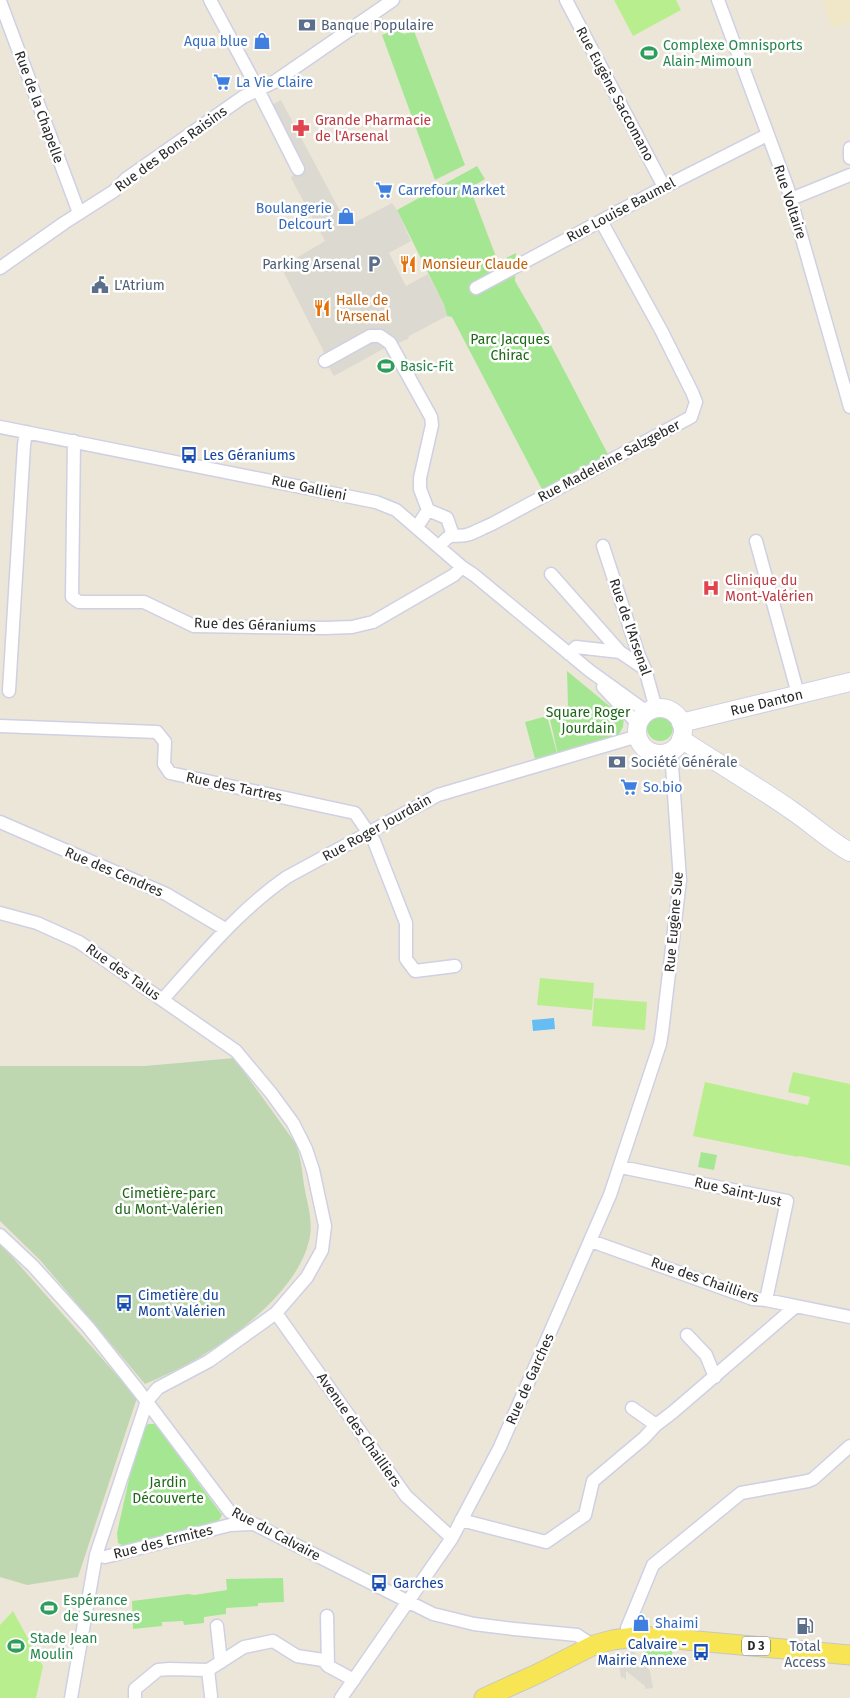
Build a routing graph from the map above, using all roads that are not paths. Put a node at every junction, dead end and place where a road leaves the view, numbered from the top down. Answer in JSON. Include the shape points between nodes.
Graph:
{"nodes":[{"id":1,"x":210,"y":0,"type":"edge"},
{"id":2,"x":393,"y":0,"type":"edge"},
{"id":3,"x":566,"y":0,"type":"edge"},
{"id":4,"x":718,"y":0,"type":"edge"},
{"id":5,"x":0,"y":1,"type":"edge"},
{"id":6,"x":260,"y":95,"type":"junction"},
{"id":7,"x":767,"y":135,"type":"junction"},
{"id":8,"x":850,"y":148,"type":"edge"},
{"id":9,"x":850,"y":158,"type":"edge"},
{"id":10,"x":298,"y":169,"type":"dead end"},
{"id":11,"x":850,"y":175,"type":"edge"},
{"id":12,"x":664,"y":187,"type":"junction"},
{"id":13,"x":791,"y":199,"type":"junction"},
{"id":14,"x":79,"y":213,"type":"junction"},
{"id":15,"x":601,"y":221,"type":"junction"},
{"id":16,"x":0,"y":268,"type":"edge"},
{"id":17,"x":476,"y":288,"type":"dead end"},
{"id":18,"x":325,"y":360,"type":"dead end"},
{"id":19,"x":850,"y":407,"type":"edge"},
{"id":20,"x":0,"y":426,"type":"edge"},
{"id":21,"x":26,"y":432,"type":"junction"},
{"id":22,"x":74,"y":442,"type":"junction"},
{"id":23,"x":428,"y":510,"type":"junction"},
{"id":24,"x":417,"y":527,"type":"junction"},
{"id":25,"x":452,"y":534,"type":"junction"},
{"id":26,"x":756,"y":541,"type":"dead end"},
{"id":27,"x":603,"y":546,"type":"dead end"},
{"id":28,"x":439,"y":547,"type":"junction"},
{"id":29,"x":462,"y":567,"type":"junction"},
{"id":30,"x":551,"y":574,"type":"dead end"},
{"id":31,"x":620,"y":652,"type":"junction"},
{"id":32,"x":570,"y":654,"type":"junction"},
{"id":33,"x":645,"y":669,"type":"junction"},
{"id":34,"x":850,"y":682,"type":"edge"},
{"id":35,"x":9,"y":691,"type":"dead end"},
{"id":36,"x":798,"y":694,"type":"junction"},
{"id":37,"x":645,"y":721,"type":"junction"},
{"id":38,"x":0,"y":726,"type":"edge"},
{"id":39,"x":678,"y":738,"type":"junction"},
{"id":40,"x":0,"y":822,"type":"edge"},
{"id":41,"x":368,"y":834,"type":"junction"},
{"id":42,"x":850,"y":852,"type":"edge"},
{"id":43,"x":0,"y":913,"type":"edge"},
{"id":44,"x":225,"y":929,"type":"junction"},
{"id":45,"x":455,"y":966,"type":"dead end"},
{"id":46,"x":163,"y":999,"type":"junction"},
{"id":47,"x":662,"y":1032,"type":"joint"},
{"id":48,"x":621,"y":1167,"type":"junction"},
{"id":49,"x":0,"y":1234,"type":"edge"},
{"id":50,"x":591,"y":1241,"type":"junction"},
{"id":51,"x":766,"y":1300,"type":"junction"},
{"id":52,"x":796,"y":1306,"type":"junction"},
{"id":53,"x":276,"y":1313,"type":"junction"},
{"id":54,"x":850,"y":1317,"type":"edge"},
{"id":55,"x":687,"y":1336,"type":"dead end"},
{"id":56,"x":715,"y":1376,"type":"junction"},
{"id":57,"x":146,"y":1401,"type":"junction"},
{"id":58,"x":632,"y":1408,"type":"dead end"},
{"id":59,"x":656,"y":1425,"type":"junction"},
{"id":60,"x":850,"y":1446,"type":"edge"},
{"id":61,"x":230,"y":1519,"type":"junction"},
{"id":62,"x":462,"y":1520,"type":"junction"},
{"id":63,"x":452,"y":1538,"type":"junction"},
{"id":64,"x":96,"y":1556,"type":"junction"},
{"id":65,"x":408,"y":1603,"type":"junction"},
{"id":66,"x":328,"y":1616,"type":"dead end"},
{"id":67,"x":217,"y":1626,"type":"dead end"},
{"id":68,"x":631,"y":1640,"type":"junction"},
{"id":69,"x":598,"y":1648,"type":"junction"},
{"id":70,"x":850,"y":1654,"type":"edge"},
{"id":71,"x":221,"y":1662,"type":"junction"},
{"id":72,"x":328,"y":1666,"type":"junction"},
{"id":73,"x":208,"y":1670,"type":"junction"},
{"id":74,"x":354,"y":1680,"type":"junction"},
{"id":75,"x":210,"y":1696,"type":"dead end"},
{"id":76,"x":71,"y":1698,"type":"edge"},
{"id":77,"x":135,"y":1698,"type":"edge"},
{"id":78,"x":341,"y":1698,"type":"edge"},
{"id":79,"x":484,"y":1698,"type":"edge"}],
"edges":[{"from":1,"to":6,"type":"street"},
{"from":2,"to":6,"type":"street","name":"Rue des Bons Raisins"},
{"from":3,"to":12,"type":"street","name":"Rue Eugène Saccomano"},
{"from":4,"to":7,"type":"street","name":"Rue Voltaire"},
{"from":5,"to":14,"type":"street","name":"Rue de la Chapelle"},
{"from":6,"to":10,"type":"street"},
{"from":6,"to":14,"type":"street","name":"Rue des Bons Raisins","via":[[229,107]]},
{"from":7,"to":12,"type":"street","name":"Rue Louise Baumel"},
{"from":7,"to":13,"type":"street","name":"Rue Voltaire"},
{"from":8,"to":9,"type":"street"},
{"from":11,"to":13,"type":"street"},
{"from":12,"to":15,"type":"street","name":"Rue Louise Baumel"},
{"from":13,"to":19,"type":"street","name":"Rue Voltaire"},
{"from":14,"to":16,"type":"street","name":"Rue des Bons Raisins"},
{"from":15,"to":17,"type":"street","name":"Rue Louise Baumel"},
{"from":15,"to":25,"type":"street","name":"Rue Madeleine Salzgeber","via":[[692,392],[696,402],[691,417],[492,524],[467,535]]},
{"from":18,"to":23,"type":"street","via":[[370,336],[380,336],[390,344],[431,417],[420,483]]},
{"from":20,"to":21,"type":"street","name":"Rue Gallieni"},
{"from":21,"to":22,"type":"street","name":"Rue Gallieni"},
{"from":21,"to":35,"type":"street"},
{"from":22,"to":24,"type":"street","name":"Rue Gallieni","via":[[376,502],[396,510]]},
{"from":22,"to":29,"type":"street","name":"Rue des Géraniums","via":[[72,597],[79,602],[144,602],[194,626],[352,627],[373,622],[454,576]]},
{"from":23,"to":24,"type":"street"},
{"from":23,"to":25,"type":"street","via":[[447,518]]},
{"from":24,"to":28,"type":"street","name":"Rue Gallieni"},
{"from":25,"to":28,"type":"street"},
{"from":26,"to":36,"type":"street"},
{"from":27,"to":33,"type":"street","name":"Rue de l'Arsenal"},
{"from":28,"to":29,"type":"street","name":"Rue Gallieni"},
{"from":29,"to":32,"type":"street","name":"Rue Gallieni"},
{"from":30,"to":31,"type":"street"},
{"from":31,"to":32,"type":"street","via":[[576,648]]},
{"from":31,"to":33,"type":"street"},
{"from":32,"to":37,"type":"street","name":"Rue Gallieni"},
{"from":33,"to":37,"type":"street","name":"Rue de l'Arsenal"},
{"from":34,"to":36,"type":"street","name":"Rue Danton"},
{"from":36,"to":39,"type":"street","name":"Rue Danton"},
{"from":37,"to":39,"type":"street","via":[[663,709],[671,712],[676,716]]},
{"from":37,"to":39,"type":"street","via":[[642,745],[651,752],[662,754]]},
{"from":37,"to":41,"type":"street","name":"Rue Roger Jourdain","via":[[438,795]]},
{"from":38,"to":41,"type":"street","name":"Rue des Tartres","via":[[157,732],[165,742],[164,764],[170,773],[355,813]]},
{"from":39,"to":42,"type":"street"},
{"from":39,"to":47,"type":"street","name":"Rue Eugène Sue","via":[[680,880]]},
{"from":40,"to":44,"type":"street","name":"Rue des Cendres","via":[[166,894]]},
{"from":41,"to":44,"type":"street","name":"Rue Roger Jourdain","via":[[286,878]]},
{"from":41,"to":45,"type":"street","name":"Rue des Tartres","via":[[374,841],[406,922],[406,959],[415,971]]},
{"from":43,"to":46,"type":"street","name":"Rue des Talus","via":[[37,923],[79,942]]},
{"from":44,"to":46,"type":"street","name":"Rue Roger Jourdain"},
{"from":46,"to":53,"type":"street","name":"Rue des Talus","via":[[236,1051],[300,1135],[310,1161],[325,1226],[322,1250],[308,1277]]},
{"from":47,"to":48,"type":"street","name":"Rue de Garches"},
{"from":48,"to":50,"type":"street","name":"Rue de Garches"},
{"from":48,"to":51,"type":"street","name":"Rue Saint-Just","via":[[788,1201]]},
{"from":49,"to":57,"type":"street","name":"Rue du Calvaire","via":[[52,1286]]},
{"from":50,"to":51,"type":"street","name":"Rue des Chailliers","via":[[753,1299]]},
{"from":50,"to":62,"type":"street","name":"Rue de Garches","via":[[500,1447]]},
{"from":51,"to":52,"type":"street","name":"Rue des Chailliers"},
{"from":52,"to":54,"type":"street","name":"Rue des Chailliers"},
{"from":52,"to":56,"type":"street"},
{"from":53,"to":57,"type":"street","name":"Rue des Talus","via":[[209,1361],[158,1388]]},
{"from":53,"to":63,"type":"street","name":"Avenue des Chailliers","via":[[406,1496]]},
{"from":55,"to":56,"type":"street","via":[[706,1355]]},
{"from":56,"to":59,"type":"street"},
{"from":57,"to":61,"type":"street","name":"Rue du Calvaire"},
{"from":57,"to":64,"type":"street"},
{"from":58,"to":59,"type":"street"},
{"from":59,"to":62,"type":"street","via":[[593,1481],[585,1515],[546,1542]]},
{"from":60,"to":68,"type":"street","via":[[813,1479],[741,1493],[653,1565],[627,1628]]},
{"from":61,"to":64,"type":"street","name":"Rue des Ermites","via":[[105,1557]]},
{"from":61,"to":65,"type":"street","name":"Rue du Calvaire","via":[[254,1523]]},
{"from":62,"to":63,"type":"street","name":"Rue de Garches"},
{"from":63,"to":65,"type":"street","name":"Rue de Garches"},
{"from":64,"to":76,"type":"street"},
{"from":65,"to":69,"type":"street","name":"Rue du Calvaire","via":[[432,1614],[474,1624],[577,1635]]},
{"from":65,"to":74,"type":"street","name":"Rue de Garches"},
{"from":66,"to":72,"type":"street"},
{"from":67,"to":71,"type":"street"},
{"from":68,"to":69,"type":"main road","number":"D 3","via":[[612,1640]]},
{"from":68,"to":70,"type":"main road","number":"D 3","via":[[642,1636]]},
{"from":69,"to":79,"type":"main road","number":"D 3","via":[[561,1660]]},
{"from":71,"to":72,"type":"street","via":[[244,1647],[273,1641],[297,1656],[323,1660]]},
{"from":71,"to":73,"type":"street"},
{"from":72,"to":74,"type":"street"},
{"from":73,"to":75,"type":"street"},
{"from":73,"to":77,"type":"street","via":[[158,1670],[135,1689]]},
{"from":74,"to":78,"type":"street","name":"Rue de Garches"}]}
